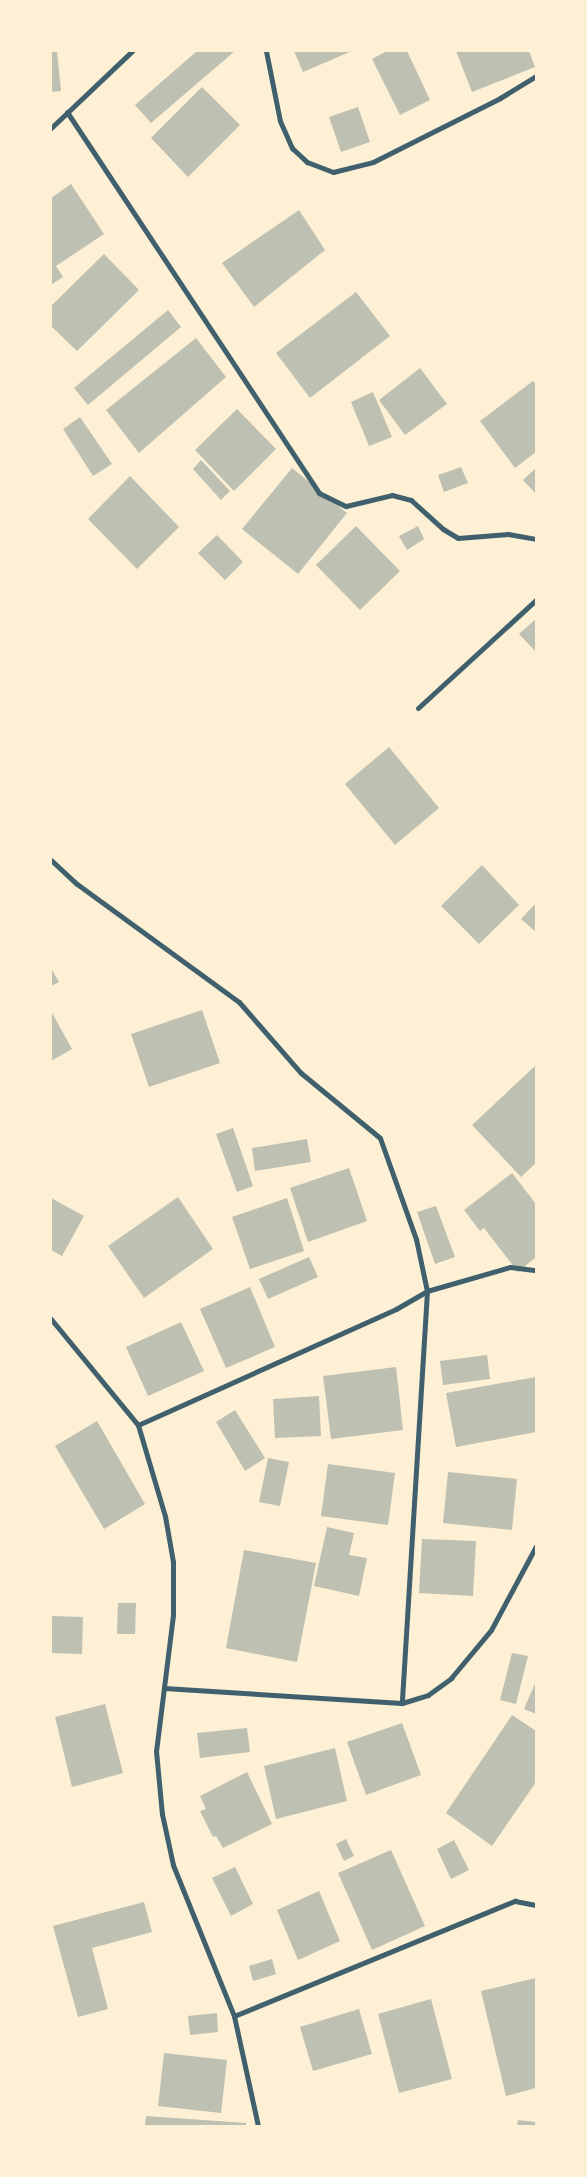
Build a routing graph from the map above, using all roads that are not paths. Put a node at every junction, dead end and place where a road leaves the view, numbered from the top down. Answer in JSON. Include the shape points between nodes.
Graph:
{"nodes":[{"id":1,"x":132,"y":51,"type":"edge"},
{"id":2,"x":266,"y":51,"type":"edge"},
{"id":3,"x":536,"y":76,"type":"edge"},
{"id":4,"x":67,"y":112,"type":"junction"},
{"id":5,"x":51,"y":128,"type":"edge"},
{"id":6,"x":536,"y":539,"type":"edge"},
{"id":7,"x":536,"y":600,"type":"edge"},
{"id":8,"x":418,"y":708,"type":"dead end"},
{"id":9,"x":51,"y":860,"type":"edge"},
{"id":10,"x":536,"y":1270,"type":"edge"},
{"id":11,"x":428,"y":1291,"type":"junction"},
{"id":12,"x":51,"y":1319,"type":"edge"},
{"id":13,"x":138,"y":1425,"type":"junction"},
{"id":14,"x":536,"y":1546,"type":"edge"},
{"id":15,"x":164,"y":1688,"type":"junction"},
{"id":16,"x":402,"y":1703,"type":"junction"},
{"id":17,"x":536,"y":1905,"type":"edge"},
{"id":18,"x":234,"y":2016,"type":"junction"},
{"id":19,"x":258,"y":2126,"type":"edge"}],
"edges":[{"from":1,"to":4,"type":"street"},
{"from":2,"to":3,"type":"street","via":[[280,121],[292,148],[307,162],[333,172],[373,162]]},
{"from":4,"to":5,"type":"street"},
{"from":4,"to":6,"type":"street","via":[[319,493],[346,506],[392,495],[411,500],[442,529],[458,538],[508,534]]},
{"from":7,"to":8,"type":"street"},
{"from":9,"to":11,"type":"street","via":[[77,884],[239,1002],[301,1073],[380,1138],[416,1239]]},
{"from":10,"to":11,"type":"street","via":[[510,1267]]},
{"from":11,"to":13,"type":"street","via":[[396,1309]]},
{"from":11,"to":16,"type":"street"},
{"from":12,"to":13,"type":"street"},
{"from":13,"to":15,"type":"street","via":[[165,1516],[173,1562],[173,1615]]},
{"from":14,"to":16,"type":"street","via":[[491,1630],[451,1678],[428,1695]]},
{"from":15,"to":16,"type":"street"},
{"from":15,"to":18,"type":"street","via":[[156,1751],[173,1865]]},
{"from":17,"to":18,"type":"street","via":[[515,1901]]},
{"from":18,"to":19,"type":"street"}]}
